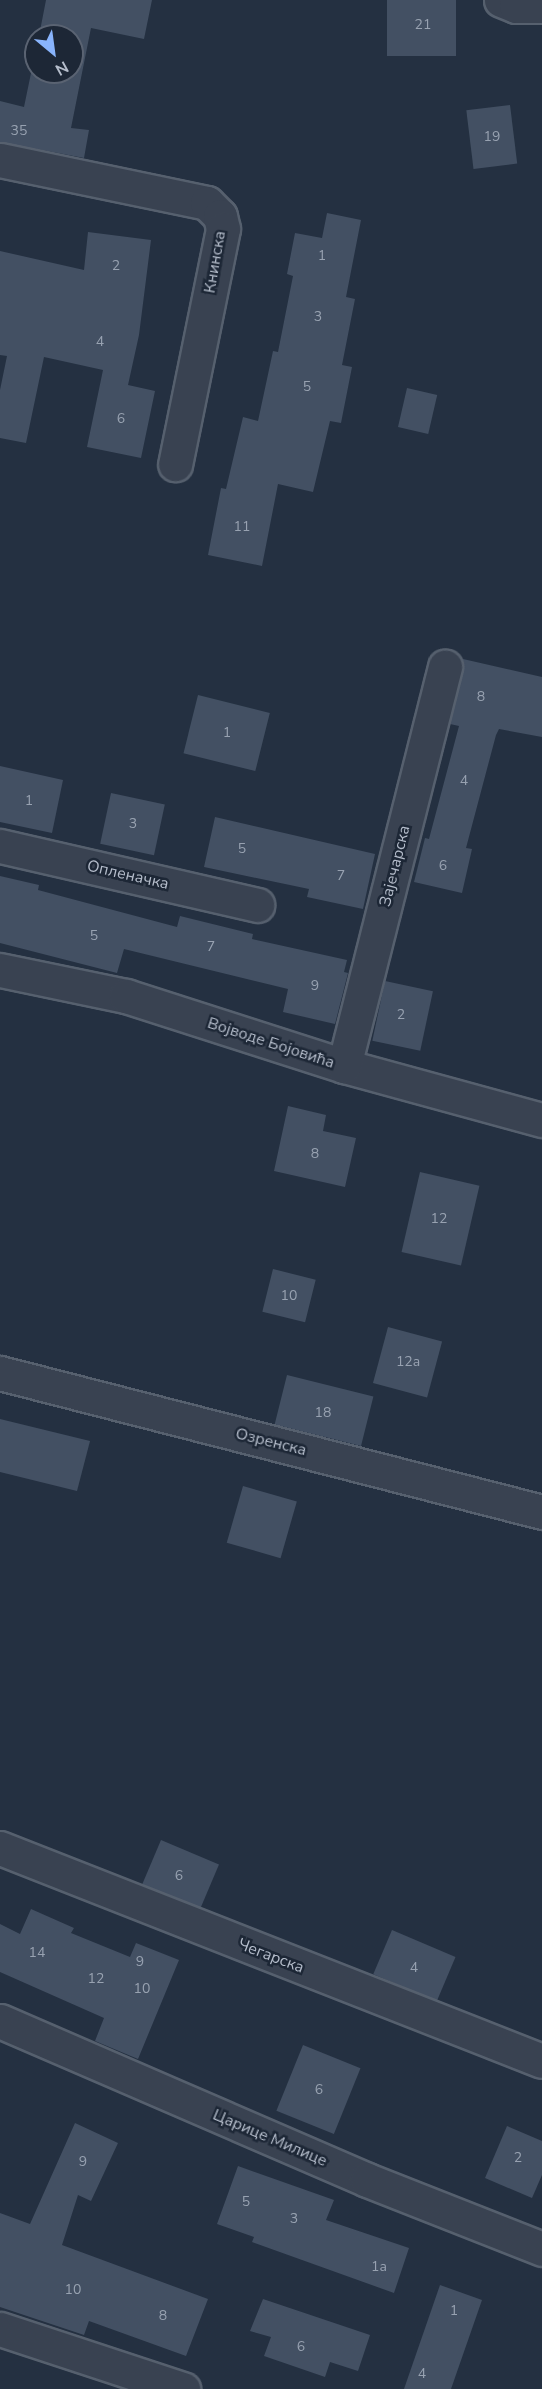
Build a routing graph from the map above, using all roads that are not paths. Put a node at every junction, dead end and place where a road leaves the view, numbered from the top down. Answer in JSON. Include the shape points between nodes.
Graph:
{"nodes":[{"id":1,"x":501,"y":0,"type":"edge"},
{"id":2,"x":542,"y":6,"type":"edge"},
{"id":3,"x":0,"y":160,"type":"edge"},
{"id":4,"x":175,"y":464,"type":"dead end"},
{"id":5,"x":445,"y":667,"type":"dead end"},
{"id":6,"x":0,"y":846,"type":"edge"},
{"id":7,"x":257,"y":905,"type":"dead end"},
{"id":8,"x":0,"y":970,"type":"edge"},
{"id":9,"x":344,"y":1066,"type":"junction"},
{"id":10,"x":542,"y":1120,"type":"edge"},
{"id":11,"x":0,"y":1373,"type":"edge"},
{"id":12,"x":542,"y":1512,"type":"edge"},
{"id":13,"x":0,"y":1848,"type":"edge"},
{"id":14,"x":0,"y":2021,"type":"edge"},
{"id":15,"x":542,"y":2061,"type":"edge"},
{"id":16,"x":542,"y":2249,"type":"edge"},
{"id":17,"x":0,"y":2329,"type":"edge"},
{"id":18,"x":183,"y":2389,"type":"edge"}],
"edges":[{"from":1,"to":2,"type":"street","via":[[516,6]]},
{"from":3,"to":4,"type":"street","name":"Книнска","via":[[207,203],[220,216],[223,229]]},
{"from":5,"to":9,"type":"street","name":"Зајечарска"},
{"from":6,"to":7,"type":"street","name":"Опленачка"},
{"from":8,"to":9,"type":"street","name":"Војводе Бојовића","via":[[126,996]]},
{"from":9,"to":10,"type":"street","name":"Војводе Бојовића"},
{"from":11,"to":12,"type":"street","name":"Озренска"},
{"from":13,"to":15,"type":"street","name":"Чегарска"},
{"from":14,"to":16,"type":"street","name":"Царице Милице","via":[[367,2180]]},
{"from":17,"to":18,"type":"street"}]}
